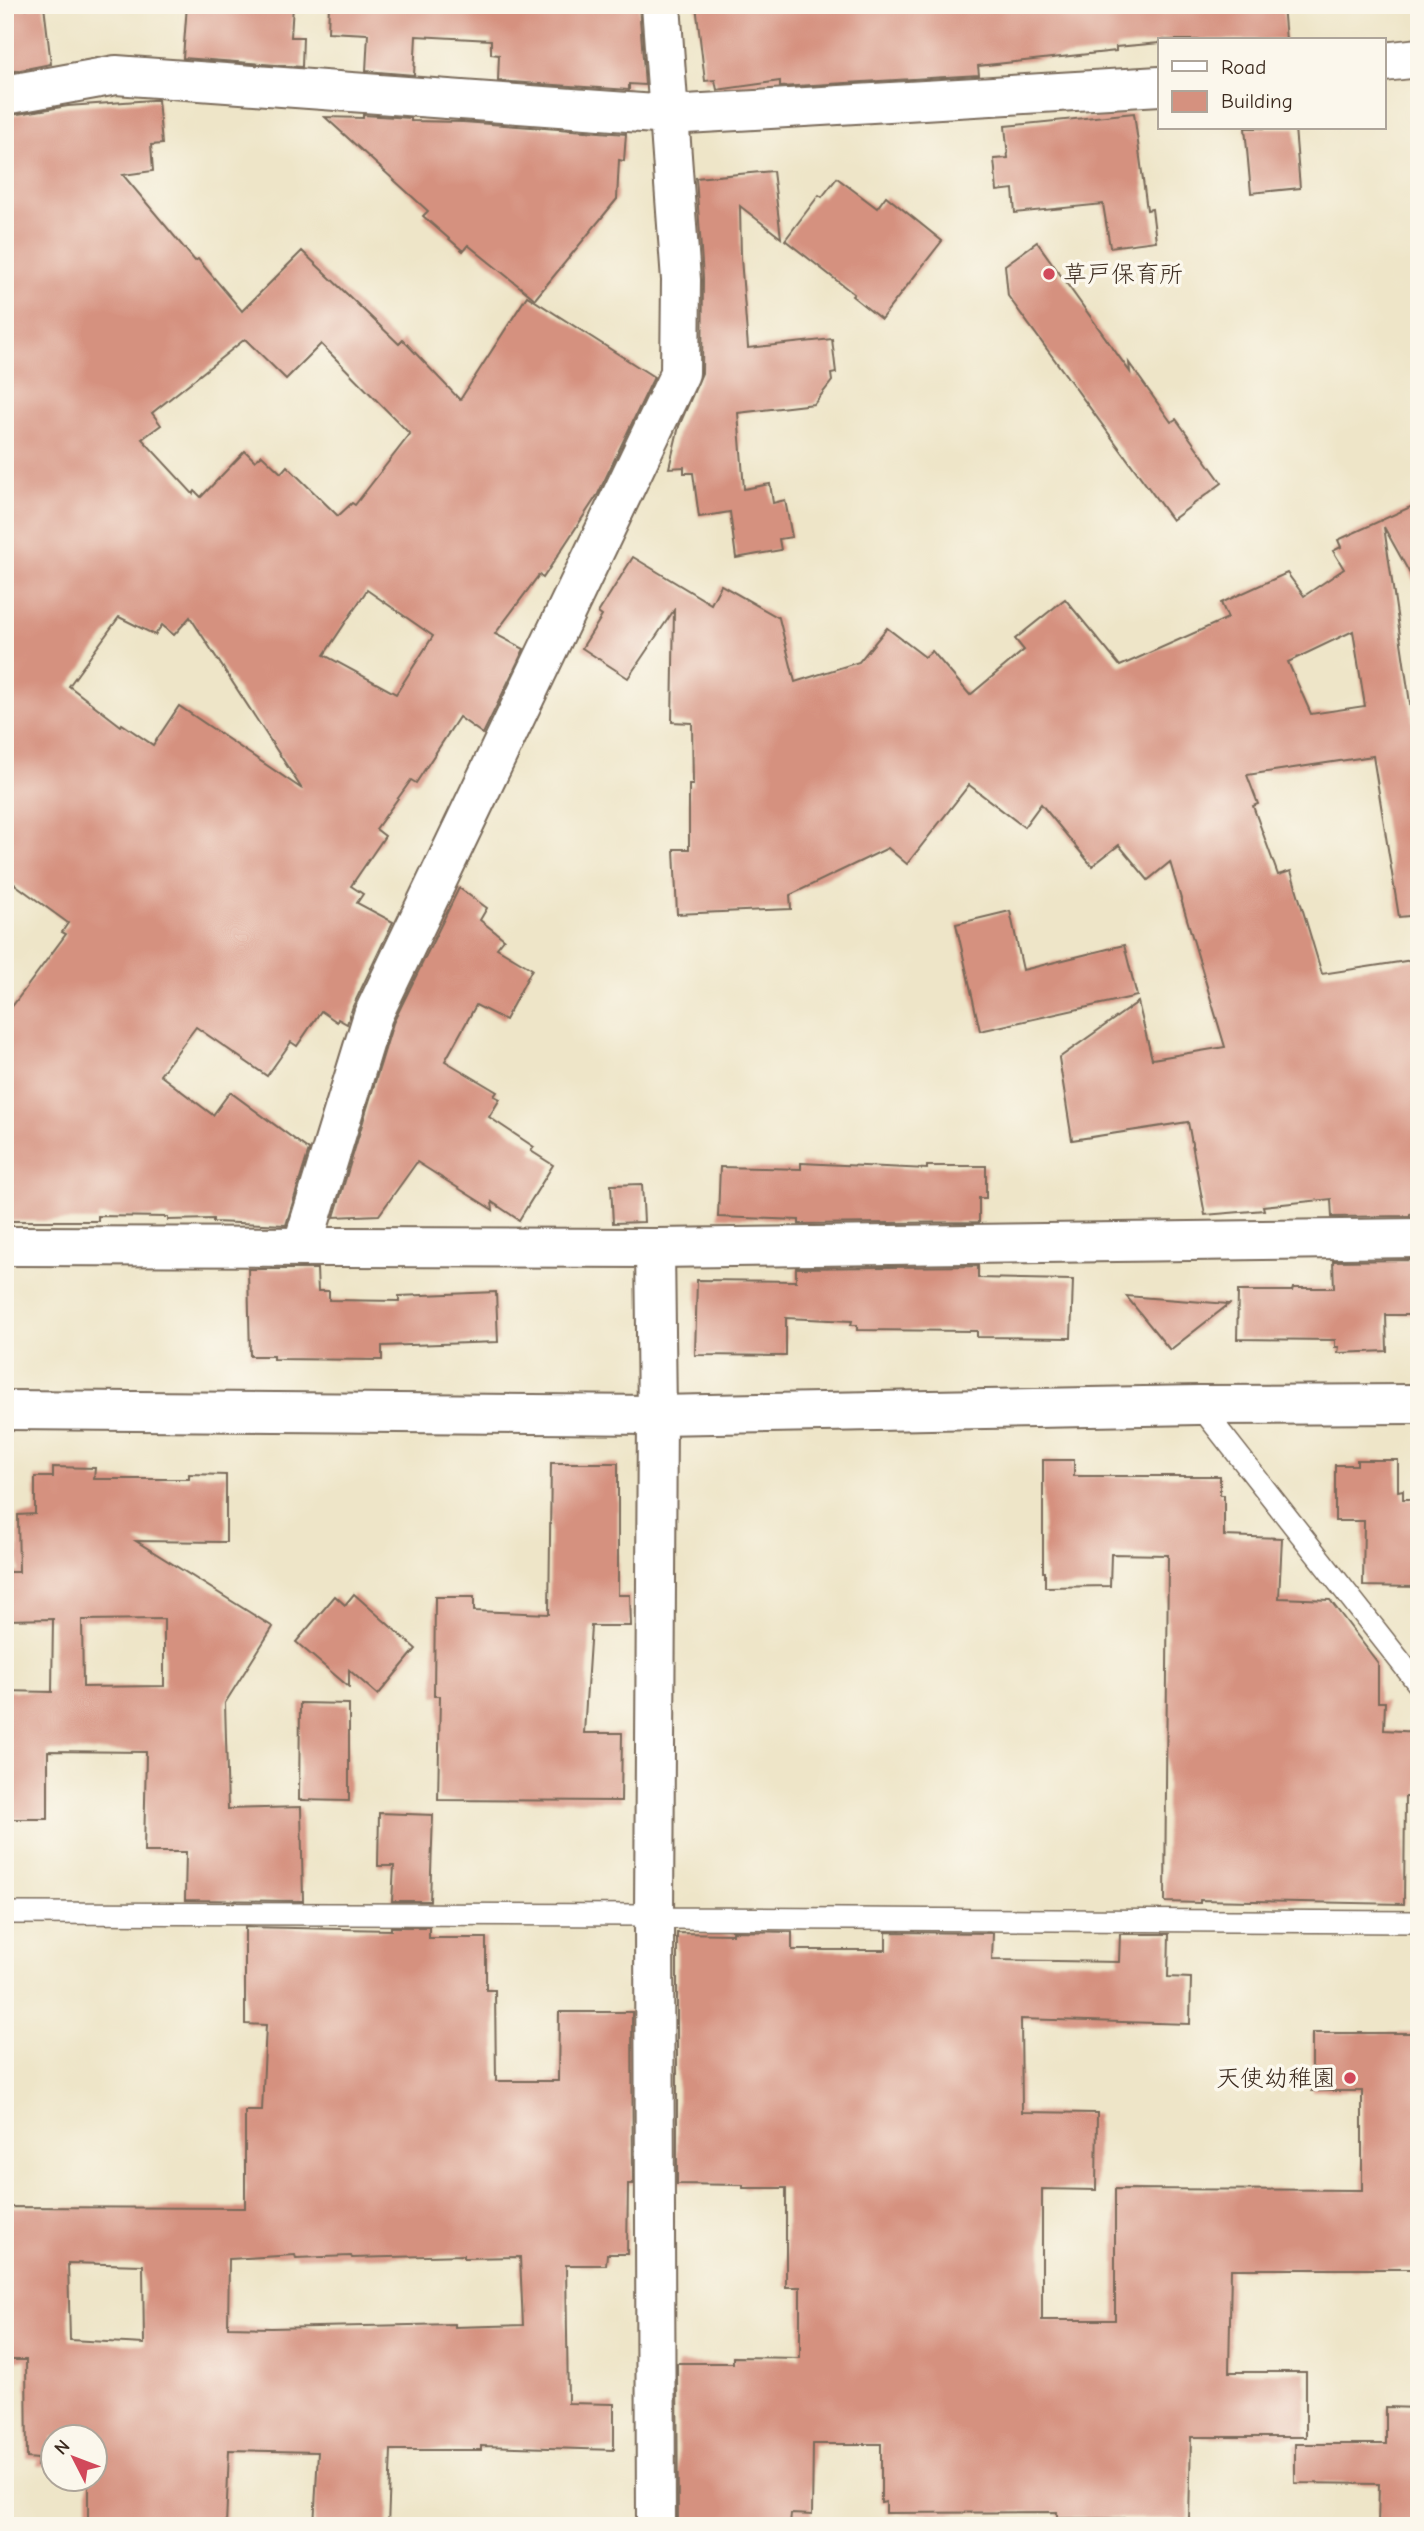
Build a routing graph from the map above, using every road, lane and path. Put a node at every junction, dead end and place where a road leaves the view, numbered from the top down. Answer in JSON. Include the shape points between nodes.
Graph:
{"nodes":[{"id":1,"x":661,"y":5,"type":"edge"},
{"id":2,"x":1419,"y":58,"type":"edge"},
{"id":3,"x":1386,"y":62,"type":"edge"},
{"id":4,"x":1158,"y":86,"type":"edge"},
{"id":5,"x":5,"y":95,"type":"edge"},
{"id":6,"x":669,"y":114,"type":"junction"},
{"id":7,"x":1419,"y":1238,"type":"edge"},
{"id":8,"x":5,"y":1246,"type":"edge"},
{"id":9,"x":302,"y":1247,"type":"junction"},
{"id":10,"x":655,"y":1248,"type":"junction"},
{"id":11,"x":1419,"y":1404,"type":"edge"},
{"id":12,"x":1199,"y":1405,"type":"junction"},
{"id":13,"x":5,"y":1410,"type":"edge"},
{"id":14,"x":657,"y":1415,"type":"junction"},
{"id":15,"x":1419,"y":1685,"type":"edge"},
{"id":16,"x":5,"y":1913,"type":"edge"},
{"id":17,"x":654,"y":1915,"type":"junction"},
{"id":18,"x":1419,"y":1922,"type":"edge"},
{"id":19,"x":656,"y":2526,"type":"edge"}],
"edges":[{"from":1,"to":6,"type":"street"},
{"from":2,"to":3,"type":"street"},
{"from":4,"to":6,"type":"street"},
{"from":5,"to":6,"type":"street","via":[[116,75]]},
{"from":6,"to":9,"type":"street","via":[[681,280],[680,373],[373,1015]]},
{"from":7,"to":10,"type":"street"},
{"from":8,"to":9,"type":"street"},
{"from":9,"to":10,"type":"street"},
{"from":10,"to":14,"type":"street"},
{"from":11,"to":12,"type":"street"},
{"from":12,"to":14,"type":"street"},
{"from":12,"to":15,"type":"lane"},
{"from":13,"to":14,"type":"street"},
{"from":14,"to":17,"type":"street"},
{"from":16,"to":17,"type":"lane"},
{"from":17,"to":18,"type":"lane","via":[[664,1919]]},
{"from":17,"to":19,"type":"street"}]}
